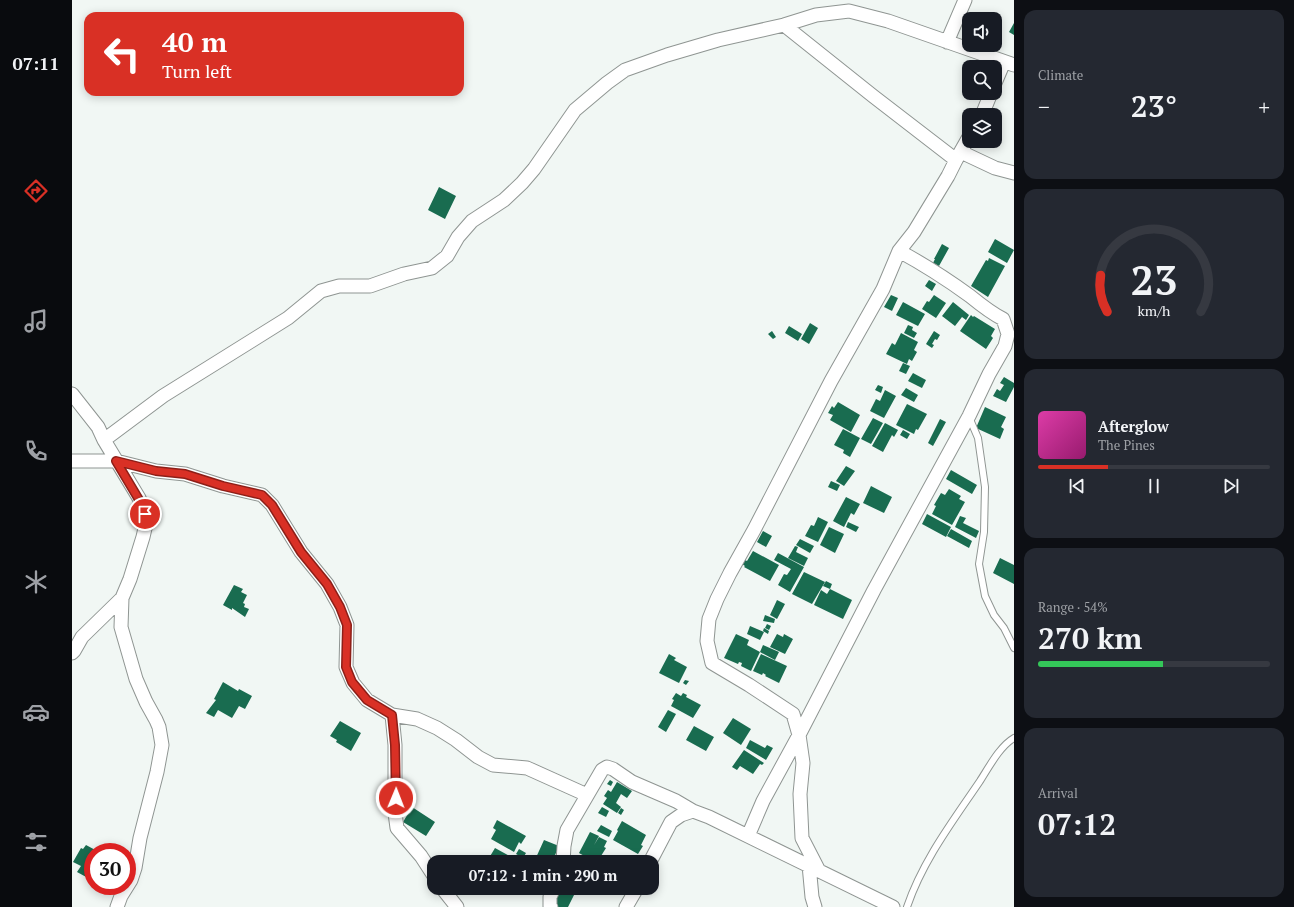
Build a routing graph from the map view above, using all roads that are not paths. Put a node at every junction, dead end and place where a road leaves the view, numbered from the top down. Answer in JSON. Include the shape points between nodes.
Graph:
{"nodes":[{"id":1,"x":965,"y":0,"type":"edge"},
{"id":2,"x":784,"y":25,"type":"junction"},
{"id":3,"x":947,"y":42,"type":"junction"},
{"id":4,"x":1009,"y":64,"type":"edge"},
{"id":5,"x":1002,"y":74,"type":"edge"},
{"id":6,"x":963,"y":148,"type":"edge"},
{"id":7,"x":958,"y":156,"type":"junction"},
{"id":8,"x":1014,"y":173,"type":"edge"},
{"id":9,"x":899,"y":251,"type":"junction"},
{"id":10,"x":1009,"y":322,"type":"edge"},
{"id":11,"x":72,"y":394,"type":"edge"},
{"id":12,"x":969,"y":416,"type":"junction"},
{"id":13,"x":104,"y":440,"type":"junction"},
{"id":14,"x":72,"y":461,"type":"edge"},
{"id":15,"x":116,"y":461,"type":"junction"},
{"id":16,"x":122,"y":598,"type":"junction"},
{"id":17,"x":1014,"y":648,"type":"edge"},
{"id":18,"x":72,"y":652,"type":"edge"},
{"id":19,"x":392,"y":715,"type":"junction"},
{"id":20,"x":799,"y":735,"type":"junction"},
{"id":21,"x":1014,"y":738,"type":"edge"},
{"id":22,"x":587,"y":795,"type":"junction"},
{"id":23,"x":693,"y":811,"type":"junction"},
{"id":24,"x":748,"y":836,"type":"junction"},
{"id":25,"x":563,"y":855,"type":"edge"},
{"id":26,"x":654,"y":855,"type":"edge"},
{"id":27,"x":427,"y":865,"type":"edge"},
{"id":28,"x":814,"y":868,"type":"junction"},
{"id":29,"x":448,"y":895,"type":"edge"},
{"id":30,"x":551,"y":895,"type":"edge"},
{"id":31,"x":633,"y":895,"type":"edge"},
{"id":32,"x":117,"y":907,"type":"edge"},
{"id":33,"x":457,"y":907,"type":"edge"},
{"id":34,"x":551,"y":907,"type":"edge"},
{"id":35,"x":626,"y":907,"type":"edge"},
{"id":36,"x":815,"y":907,"type":"edge"},
{"id":37,"x":893,"y":907,"type":"edge"},
{"id":38,"x":907,"y":907,"type":"edge"}],
"edges":[{"from":1,"to":3,"type":"street"},
{"from":2,"to":3,"type":"street","via":[[816,15],[849,11],[888,21]]},
{"from":2,"to":7,"type":"street","via":[[873,96]]},
{"from":2,"to":13,"type":"street","via":[[718,40],[624,70],[574,110],[522,183],[504,200],[472,221],[458,237],[447,256],[432,268],[404,274],[370,286],[339,286],[321,291],[288,318],[163,396]]},
{"from":3,"to":4,"type":"street"},
{"from":4,"to":5,"type":"street"},
{"from":6,"to":7,"type":"street"},
{"from":7,"to":8,"type":"street"},
{"from":7,"to":9,"type":"street","via":[[914,232]]},
{"from":9,"to":10,"type":"street","via":[[988,311]]},
{"from":9,"to":20,"type":"street","via":[[883,289],[831,381],[730,573],[709,619],[707,641],[712,663],[793,714]]},
{"from":10,"to":12,"type":"street","via":[[1005,346]]},
{"from":11,"to":13,"type":"street","via":[[98,427]]},
{"from":12,"to":17,"type":"lane","via":[[978,438],[985,487],[984,532],[979,564],[985,596]]},
{"from":12,"to":20,"type":"street","via":[[874,590]]},
{"from":13,"to":15,"type":"street"},
{"from":14,"to":15,"type":"street"},
{"from":15,"to":16,"type":"street","via":[[138,498],[146,524]]},
{"from":15,"to":19,"type":"street","via":[[156,471],[185,474],[262,495],[272,505],[340,607],[347,625],[346,667],[352,682],[367,700]]},
{"from":16,"to":18,"type":"street","via":[[82,637]]},
{"from":16,"to":32,"type":"street","via":[[121,627],[129,658],[138,684],[159,727],[162,745],[135,868]]},
{"from":19,"to":22,"type":"street","via":[[417,720],[437,728],[493,765],[527,768]]},
{"from":19,"to":27,"type":"street","via":[[397,828]]},
{"from":20,"to":24,"type":"street","via":[[762,801]]},
{"from":20,"to":28,"type":"street","via":[[803,763],[800,794],[802,838]]},
{"from":21,"to":38,"type":"lane","via":[[996,757],[943,834],[915,885]]},
{"from":22,"to":23,"type":"street","via":[[602,770],[607,767]]},
{"from":22,"to":25,"type":"street","via":[[567,830]]},
{"from":23,"to":24,"type":"street"},
{"from":23,"to":26,"type":"street","via":[[671,822]]},
{"from":24,"to":28,"type":"street"},
{"from":28,"to":36,"type":"street","via":[[812,897]]},
{"from":28,"to":37,"type":"street"},
{"from":29,"to":33,"type":"street"},
{"from":30,"to":34,"type":"street"},
{"from":31,"to":35,"type":"street"}]}
